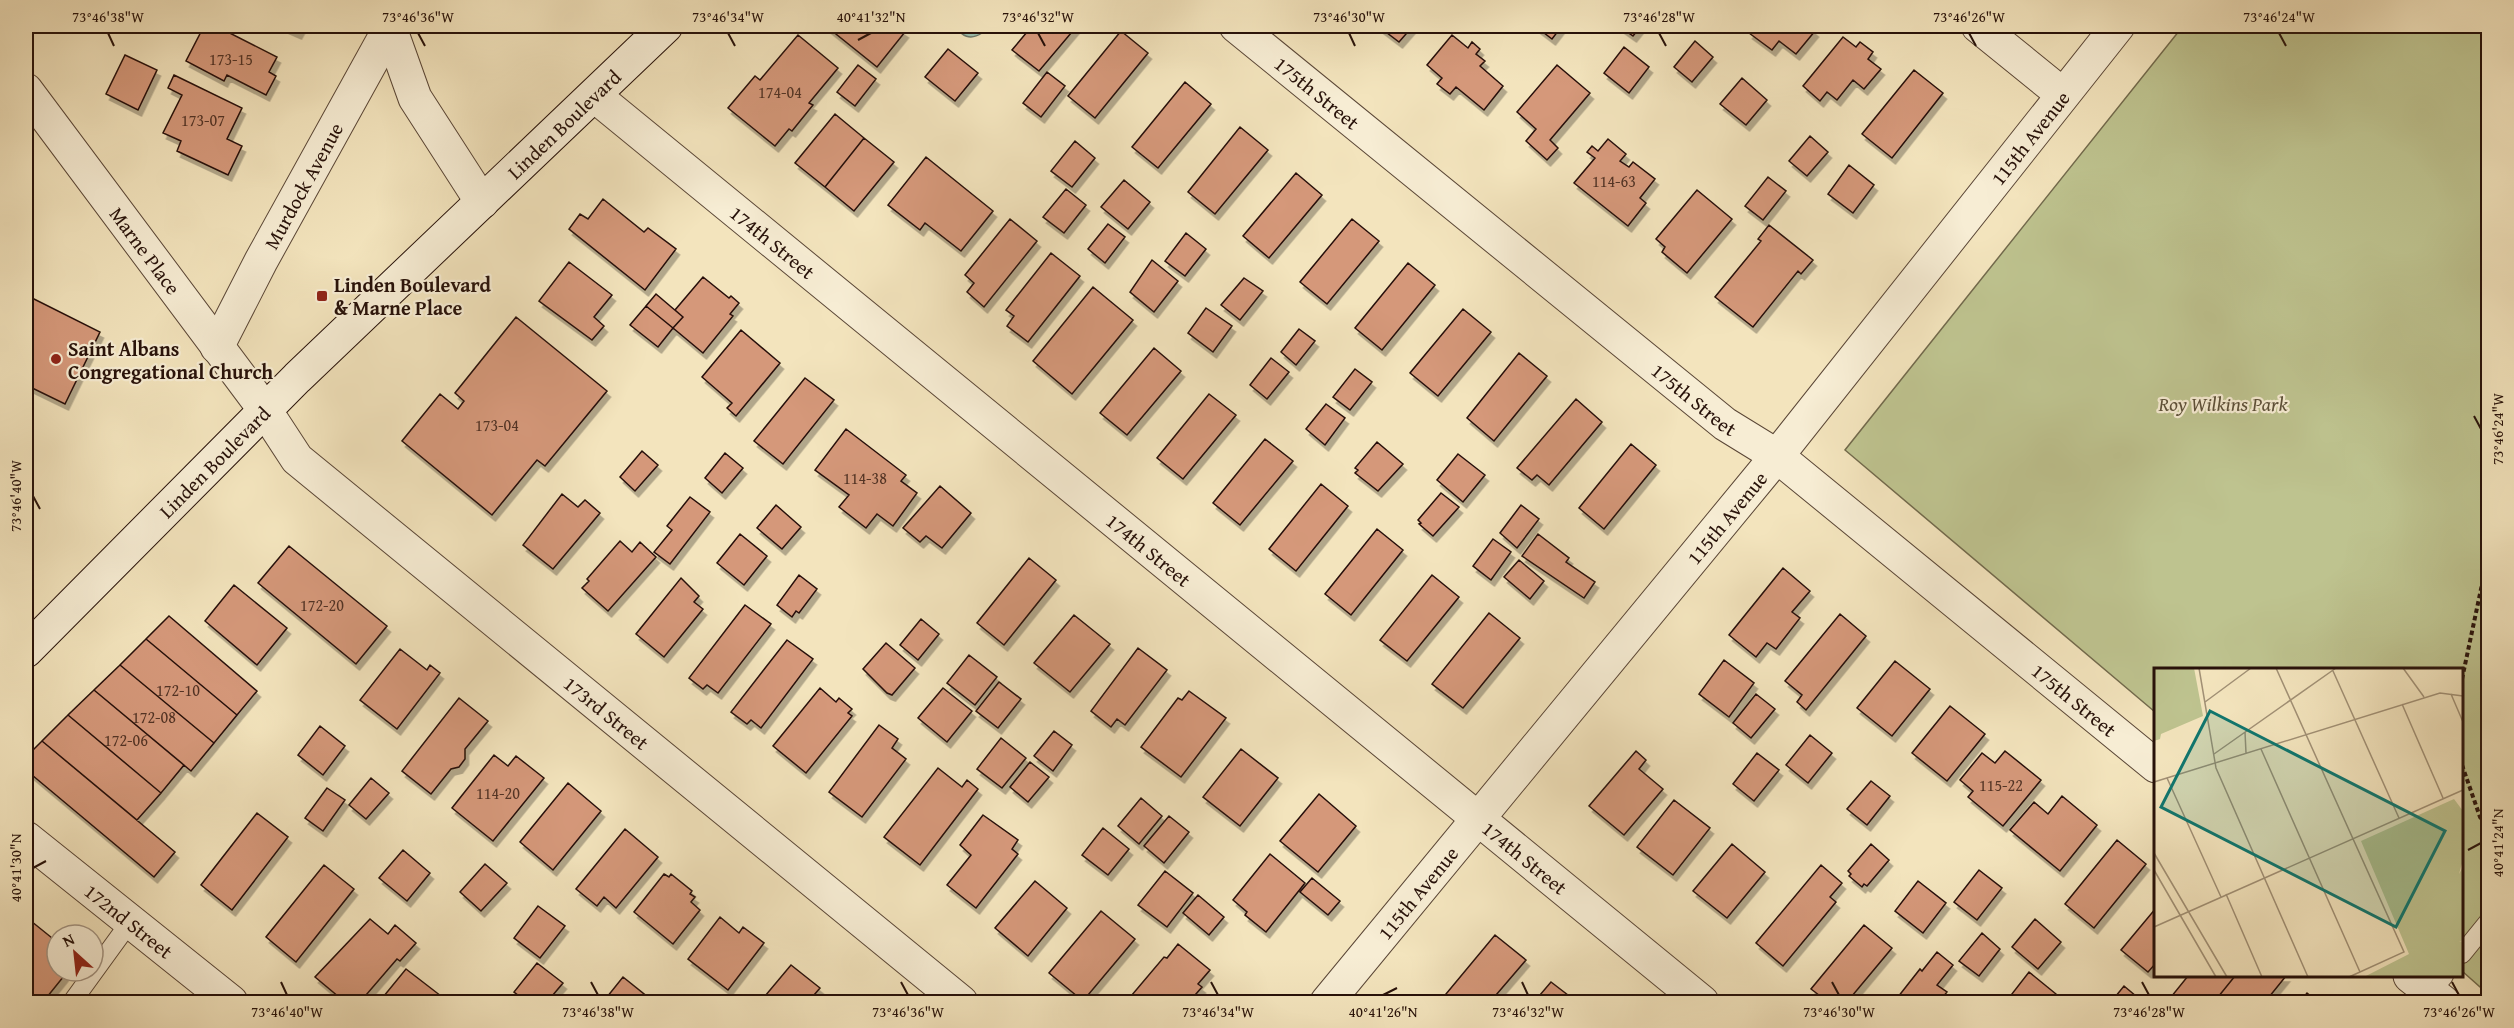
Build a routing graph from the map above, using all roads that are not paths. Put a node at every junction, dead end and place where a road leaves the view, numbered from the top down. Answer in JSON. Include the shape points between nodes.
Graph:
{"nodes":[{"id":1,"x":666,"y":26,"type":"edge"},
{"id":2,"x":1236,"y":26,"type":"edge"},
{"id":3,"x":1978,"y":26,"type":"edge"},
{"id":4,"x":2118,"y":26,"type":"edge"},
{"id":5,"x":390,"y":27,"type":"edge"},
{"id":6,"x":26,"y":90,"type":"edge"},
{"id":7,"x":2062,"y":94,"type":"junction"},
{"id":8,"x":595,"y":96,"type":"junction"},
{"id":9,"x":482,"y":202,"type":"junction"},
{"id":10,"x":218,"y":347,"type":"junction"},
{"id":11,"x":265,"y":410,"type":"junction"},
{"id":12,"x":1777,"y":456,"type":"junction"},
{"id":13,"x":26,"y":651,"type":"edge"},
{"id":14,"x":2154,"y":764,"type":"edge"},
{"id":15,"x":1476,"y":820,"type":"junction"},
{"id":16,"x":26,"y":838,"type":"edge"},
{"id":17,"x":130,"y":922,"type":"junction"},
{"id":18,"x":2488,"y":922,"type":"edge"},
{"id":19,"x":2463,"y":953,"type":"edge"},
{"id":20,"x":72,"y":1002,"type":"edge"},
{"id":21,"x":231,"y":1002,"type":"edge"},
{"id":22,"x":962,"y":1002,"type":"edge"},
{"id":23,"x":1327,"y":1002,"type":"edge"},
{"id":24,"x":1702,"y":1002,"type":"edge"}],
"edges":[{"from":1,"to":8,"type":"street","name":"Linden Boulevard"},
{"from":2,"to":12,"type":"street","name":"175th Street","via":[[1725,424]]},
{"from":3,"to":7,"type":"street"},
{"from":4,"to":7,"type":"street","name":"115th Avenue"},
{"from":5,"to":9,"type":"street","via":[[415,98]]},
{"from":5,"to":10,"type":"street","name":"Murdock Avenue"},
{"from":6,"to":10,"type":"street","name":"Marne Place"},
{"from":7,"to":12,"type":"street","name":"115th Avenue"},
{"from":8,"to":9,"type":"street","name":"Linden Boulevard"},
{"from":8,"to":15,"type":"street","name":"174th Street"},
{"from":9,"to":11,"type":"street","name":"Linden Boulevard"},
{"from":10,"to":11,"type":"street","name":"Marne Place"},
{"from":11,"to":13,"type":"street","name":"Linden Boulevard"},
{"from":11,"to":22,"type":"street","name":"173rd Street","via":[[297,459]]},
{"from":12,"to":14,"type":"street","name":"175th Street"},
{"from":12,"to":15,"type":"street","name":"115th Avenue"},
{"from":15,"to":23,"type":"street","name":"115th Avenue"},
{"from":15,"to":24,"type":"street","name":"174th Street"},
{"from":16,"to":17,"type":"street","name":"172nd Street"},
{"from":17,"to":20,"type":"lane"},
{"from":17,"to":21,"type":"street","name":"172nd Street"},
{"from":18,"to":19,"type":"lane"}]}
